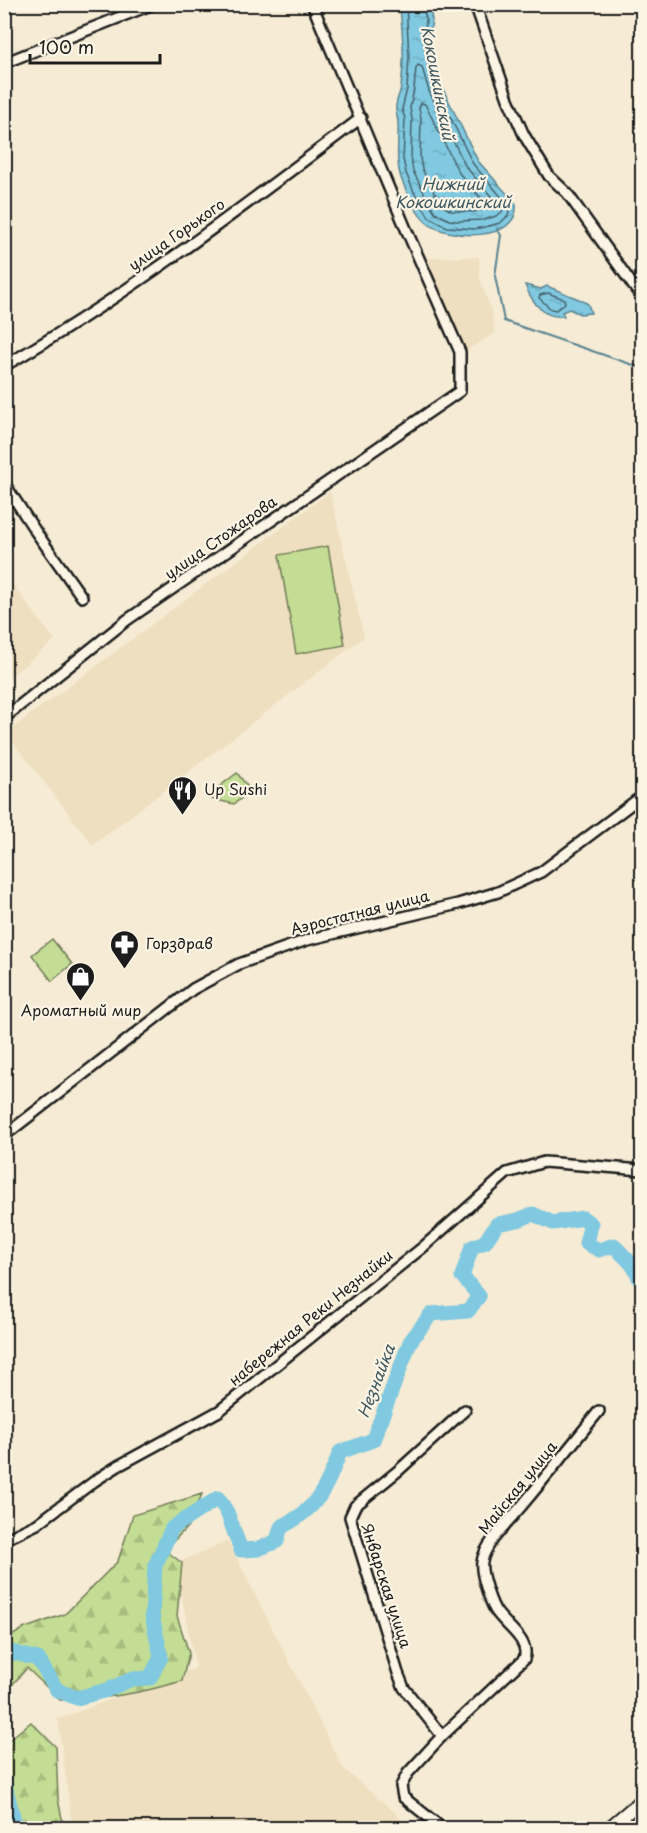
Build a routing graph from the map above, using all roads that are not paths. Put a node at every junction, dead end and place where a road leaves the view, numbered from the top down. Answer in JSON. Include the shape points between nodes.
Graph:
{"nodes":[{"id":1,"x":153,"y":4,"type":"edge"},
{"id":2,"x":312,"y":4,"type":"edge"},
{"id":3,"x":475,"y":4,"type":"edge"},
{"id":4,"x":4,"y":63,"type":"edge"},
{"id":5,"x":361,"y":118,"type":"junction"},
{"id":6,"x":642,"y":298,"type":"edge"},
{"id":7,"x":4,"y":366,"type":"edge"},
{"id":8,"x":4,"y":483,"type":"edge"},
{"id":9,"x":82,"y":597,"type":"dead end"},
{"id":10,"x":4,"y":718,"type":"edge"},
{"id":11,"x":642,"y":796,"type":"edge"},
{"id":12,"x":4,"y":1136,"type":"edge"},
{"id":13,"x":642,"y":1170,"type":"edge"},
{"id":14,"x":465,"y":1410,"type":"dead end"},
{"id":15,"x":599,"y":1411,"type":"dead end"},
{"id":16,"x":4,"y":1540,"type":"edge"},
{"id":17,"x":442,"y":1736,"type":"junction"},
{"id":18,"x":642,"y":1800,"type":"edge"},
{"id":19,"x":442,"y":1828,"type":"edge"},
{"id":20,"x":609,"y":1828,"type":"edge"}],
"edges":[{"from":1,"to":4,"type":"street"},
{"from":2,"to":5,"type":"street"},
{"from":3,"to":6,"type":"street","via":[[524,135],[549,176],[567,193]]},
{"from":5,"to":7,"type":"street","name":"улица Горького","via":[[143,278]]},
{"from":5,"to":10,"type":"street","name":"улица Стожарова","via":[[460,352],[460,391],[127,620]]},
{"from":8,"to":9,"type":"street"},
{"from":11,"to":12,"type":"street","name":"Аэростатная улица","via":[[542,872],[498,892],[307,939],[238,964],[194,989]]},
{"from":13,"to":16,"type":"street","name":"набережная Реки Незнайки","via":[[544,1162],[507,1173],[422,1248],[219,1411],[103,1475],[37,1524]]},
{"from":14,"to":17,"type":"street","name":"Январская улица","via":[[356,1506],[350,1517],[398,1673],[408,1693]]},
{"from":15,"to":17,"type":"street","name":"Майская улица","via":[[482,1559],[491,1602],[524,1644],[524,1659]]},
{"from":17,"to":19,"type":"street","name":"Майская улица","via":[[403,1780],[401,1792]]},
{"from":18,"to":20,"type":"main road"}]}
